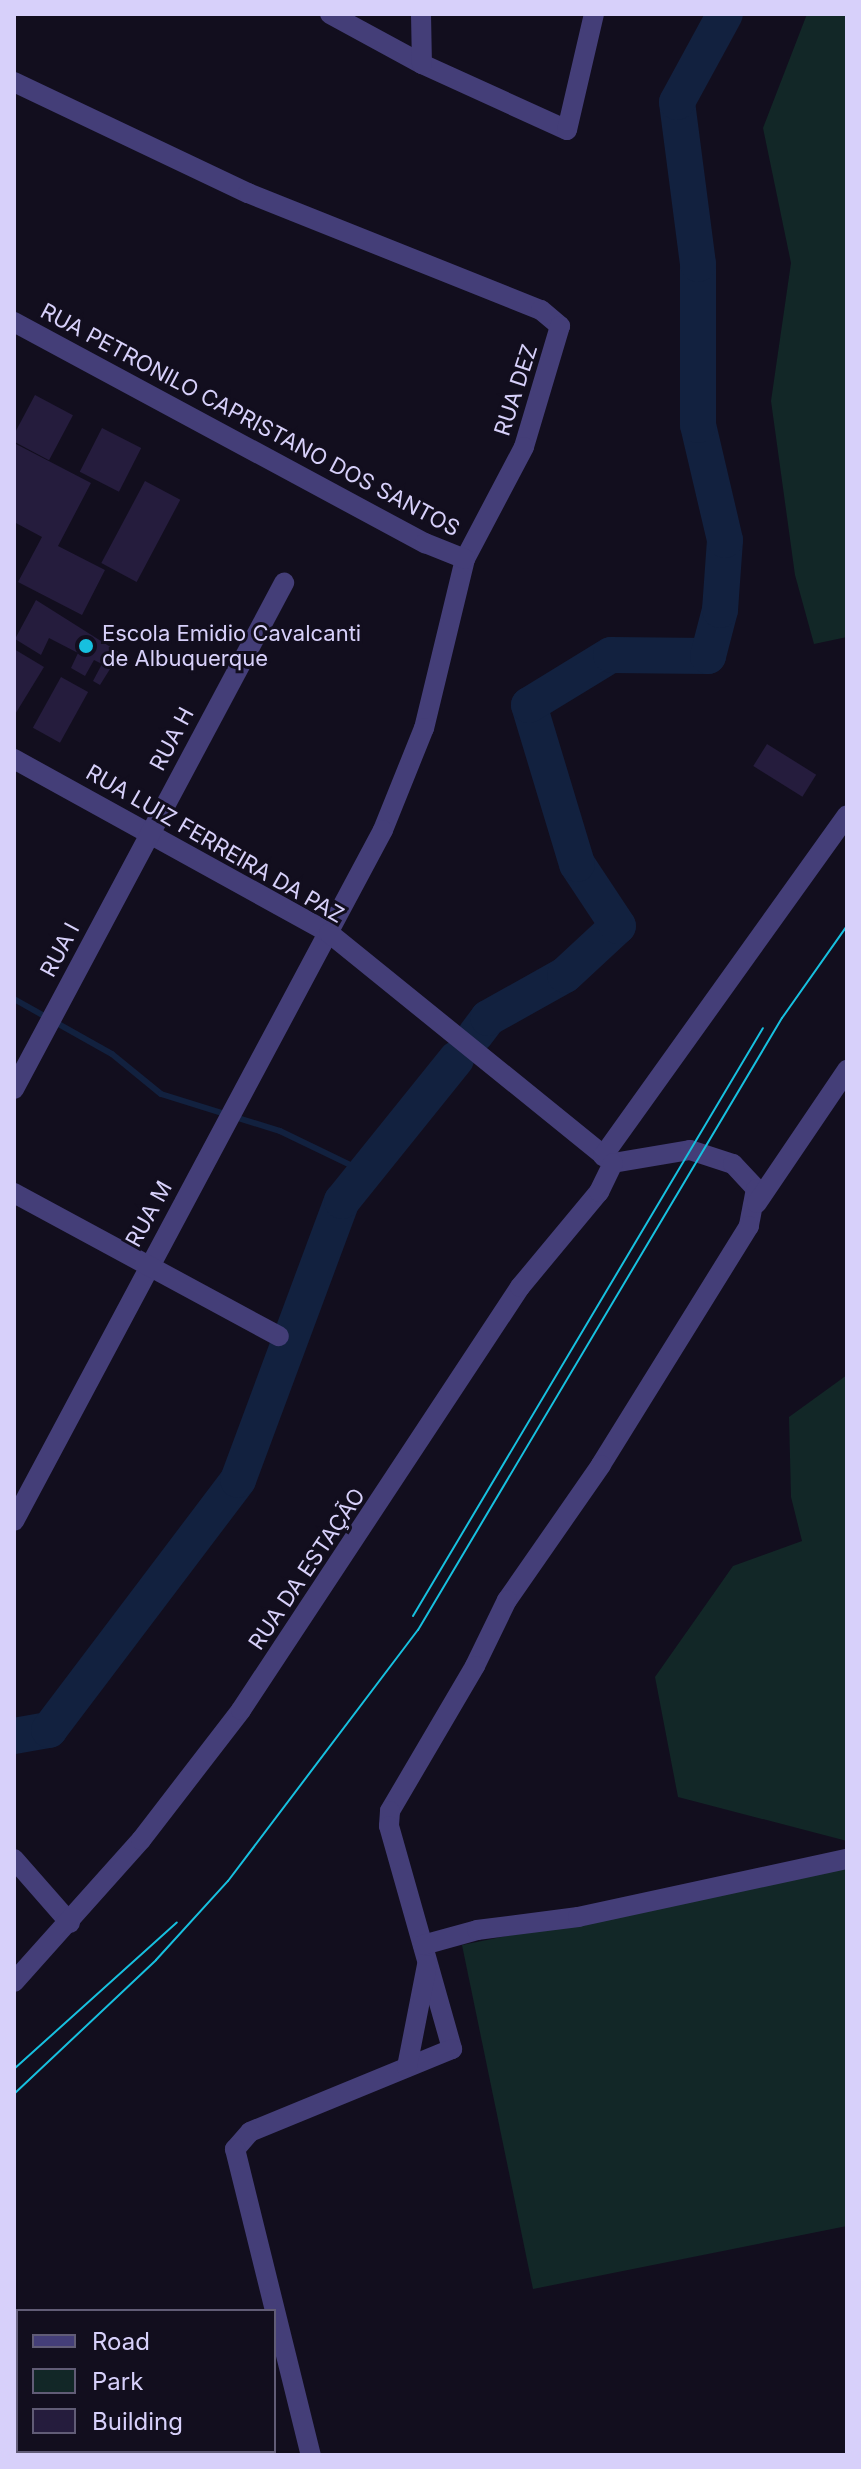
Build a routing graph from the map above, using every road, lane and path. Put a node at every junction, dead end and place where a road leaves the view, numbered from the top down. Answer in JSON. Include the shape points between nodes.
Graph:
{"nodes":[{"id":1,"x":330,"y":14,"type":"edge"},
{"id":2,"x":421,"y":14,"type":"edge"},
{"id":3,"x":594,"y":14,"type":"edge"},
{"id":4,"x":422,"y":64,"type":"junction"},
{"id":5,"x":14,"y":82,"type":"edge"},
{"id":6,"x":14,"y":322,"type":"edge"},
{"id":7,"x":465,"y":559,"type":"junction"},
{"id":8,"x":284,"y":583,"type":"dead end"},
{"id":9,"x":14,"y":759,"type":"edge"},
{"id":10,"x":847,"y":815,"type":"edge"},
{"id":11,"x":149,"y":833,"type":"junction"},
{"id":12,"x":329,"y":933,"type":"junction"},
{"id":13,"x":847,"y":1070,"type":"edge"},
{"id":14,"x":14,"y":1089,"type":"edge"},
{"id":15,"x":608,"y":1160,"type":"junction"},
{"id":16,"x":14,"y":1193,"type":"edge"},
{"id":17,"x":757,"y":1203,"type":"junction"},
{"id":18,"x":146,"y":1268,"type":"junction"},
{"id":19,"x":279,"y":1336,"type":"dead end"},
{"id":20,"x":14,"y":1521,"type":"edge"},
{"id":21,"x":14,"y":1859,"type":"edge"},
{"id":22,"x":847,"y":1859,"type":"edge"},
{"id":23,"x":70,"y":1923,"type":"junction"},
{"id":24,"x":425,"y":1953,"type":"junction"},
{"id":25,"x":14,"y":1982,"type":"edge"},
{"id":26,"x":407,"y":2067,"type":"junction"},
{"id":27,"x":275,"y":2309,"type":"edge"},
{"id":28,"x":276,"y":2314,"type":"edge"},
{"id":29,"x":311,"y":2455,"type":"edge"}],
"edges":[{"from":1,"to":4,"type":"street"},
{"from":2,"to":4,"type":"street"},
{"from":3,"to":4,"type":"street","via":[[567,130]]},
{"from":5,"to":7,"type":"street","name":"RUA DEZ","via":[[248,193],[555,318],[560,326],[541,403]]},
{"from":6,"to":7,"type":"street","name":"RUA PETRONILO CAPRISTANO DOS SANTOS","via":[[425,543]]},
{"from":7,"to":12,"type":"street","name":"RUA DEZ","via":[[411,767]]},
{"from":8,"to":11,"type":"street","name":"RUA H"},
{"from":9,"to":11,"type":"street","name":"RUA LUIZ FERREIRA DA PAZ"},
{"from":10,"to":15,"type":"street","name":"RUA DA ESTAÇÃO"},
{"from":11,"to":12,"type":"street","name":"RUA LUIZ FERREIRA DA PAZ"},
{"from":11,"to":14,"type":"street","name":"RUA I"},
{"from":12,"to":15,"type":"street","name":"RUA LUIZ FERREIRA DA PAZ"},
{"from":12,"to":18,"type":"street","name":"RUA M"},
{"from":13,"to":17,"type":"street"},
{"from":15,"to":17,"type":"street","via":[[669,1151],[706,1153],[748,1175]]},
{"from":15,"to":23,"type":"street","name":"RUA DA ESTAÇÃO","via":[[599,1192],[520,1287],[241,1710]]},
{"from":16,"to":18,"type":"street"},
{"from":17,"to":24,"type":"street","via":[[749,1226],[685,1333],[507,1600],[475,1666],[397,1792],[389,1826]]},
{"from":18,"to":19,"type":"street"},
{"from":18,"to":20,"type":"street","name":"RUA M"},
{"from":21,"to":23,"type":"street"},
{"from":22,"to":24,"type":"street","via":[[578,1917],[477,1930]]},
{"from":23,"to":25,"type":"street","name":"RUA DA ESTAÇÃO"},
{"from":24,"to":26,"type":"street"},
{"from":24,"to":26,"type":"street","via":[[453,2040],[448,2054]]},
{"from":26,"to":27,"type":"street","via":[[250,2132],[235,2149]]},
{"from":28,"to":29,"type":"street"}]}
